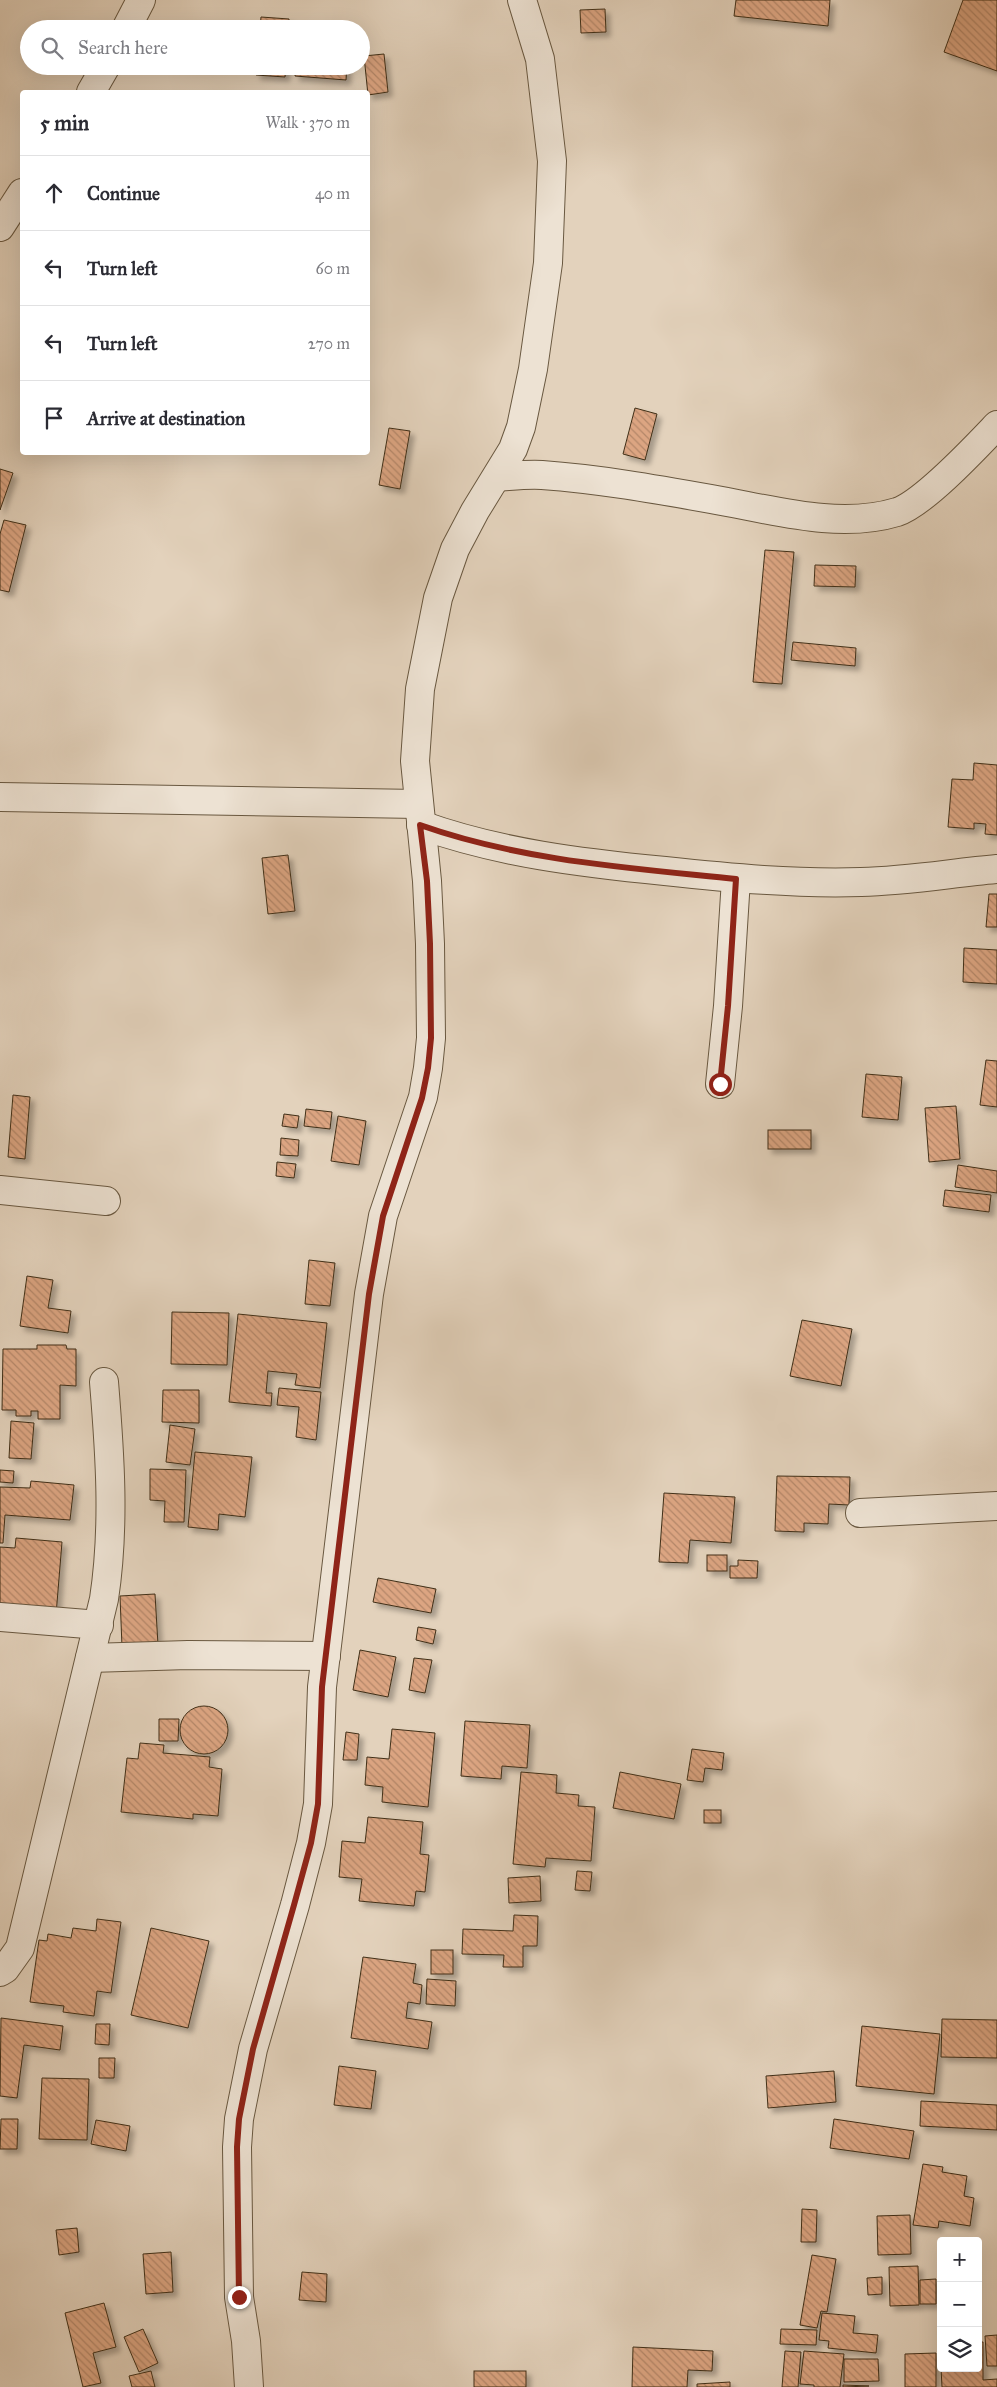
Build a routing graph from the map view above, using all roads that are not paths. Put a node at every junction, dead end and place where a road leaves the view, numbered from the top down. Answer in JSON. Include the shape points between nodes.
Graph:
{"nodes":[{"id":1,"x":141,"y":0,"type":"edge"},
{"id":2,"x":522,"y":0,"type":"edge"},
{"id":3,"x":131,"y":20,"type":"edge"},
{"id":4,"x":101,"y":75,"type":"edge"},
{"id":5,"x":92,"y":90,"type":"edge"},
{"id":6,"x":20,"y":196,"type":"edge"},
{"id":7,"x":0,"y":227,"type":"edge"},
{"id":8,"x":997,"y":426,"type":"edge"},
{"id":9,"x":497,"y":477,"type":"junction"},
{"id":10,"x":0,"y":797,"type":"edge"},
{"id":11,"x":419,"y":814,"type":"junction"},
{"id":12,"x":997,"y":869,"type":"edge"},
{"id":13,"x":736,"y":879,"type":"junction"},
{"id":14,"x":720,"y":1084,"type":"dead end"},
{"id":15,"x":0,"y":1190,"type":"edge"},
{"id":16,"x":106,"y":1202,"type":"dead end"},
{"id":17,"x":104,"y":1382,"type":"dead end"},
{"id":18,"x":997,"y":1506,"type":"edge"},
{"id":19,"x":860,"y":1513,"type":"dead end"},
{"id":20,"x":0,"y":1617,"type":"edge"},
{"id":21,"x":99,"y":1625,"type":"junction"},
{"id":22,"x":326,"y":1656,"type":"junction"},
{"id":23,"x":90,"y":1658,"type":"junction"},
{"id":24,"x":0,"y":1972,"type":"edge"},
{"id":25,"x":249,"y":2387,"type":"edge"}],
"edges":[{"from":1,"to":3,"type":"street"},
{"from":2,"to":9,"type":"street","via":[[540,59],[552,161],[548,263],[521,426],[513,450]]},
{"from":4,"to":5,"type":"street"},
{"from":6,"to":7,"type":"street"},
{"from":8,"to":9,"type":"street","via":[[921,497],[899,511],[859,519],[803,515],[615,483],[540,475]]},
{"from":9,"to":11,"type":"street","via":[[455,549],[438,598],[420,689],[415,761]]},
{"from":10,"to":11,"type":"street"},
{"from":11,"to":13,"type":"street","via":[[467,840],[506,849],[630,868]]},
{"from":11,"to":22,"type":"street","via":[[430,944],[431,1038],[428,1068],[422,1098],[391,1187],[377,1242]]},
{"from":12,"to":13,"type":"street","via":[[860,882]]},
{"from":13,"to":14,"type":"street"},
{"from":15,"to":16,"type":"street"},
{"from":17,"to":21,"type":"street","via":[[111,1530],[109,1569]]},
{"from":18,"to":19,"type":"street"},
{"from":20,"to":21,"type":"street"},
{"from":21,"to":23,"type":"street"},
{"from":22,"to":23,"type":"street","via":[[188,1654]]},
{"from":22,"to":25,"type":"street","via":[[318,1804],[311,1843],[253,2049],[239,2119],[239,2297]]},
{"from":23,"to":24,"type":"street","via":[[20,1948]]}]}
